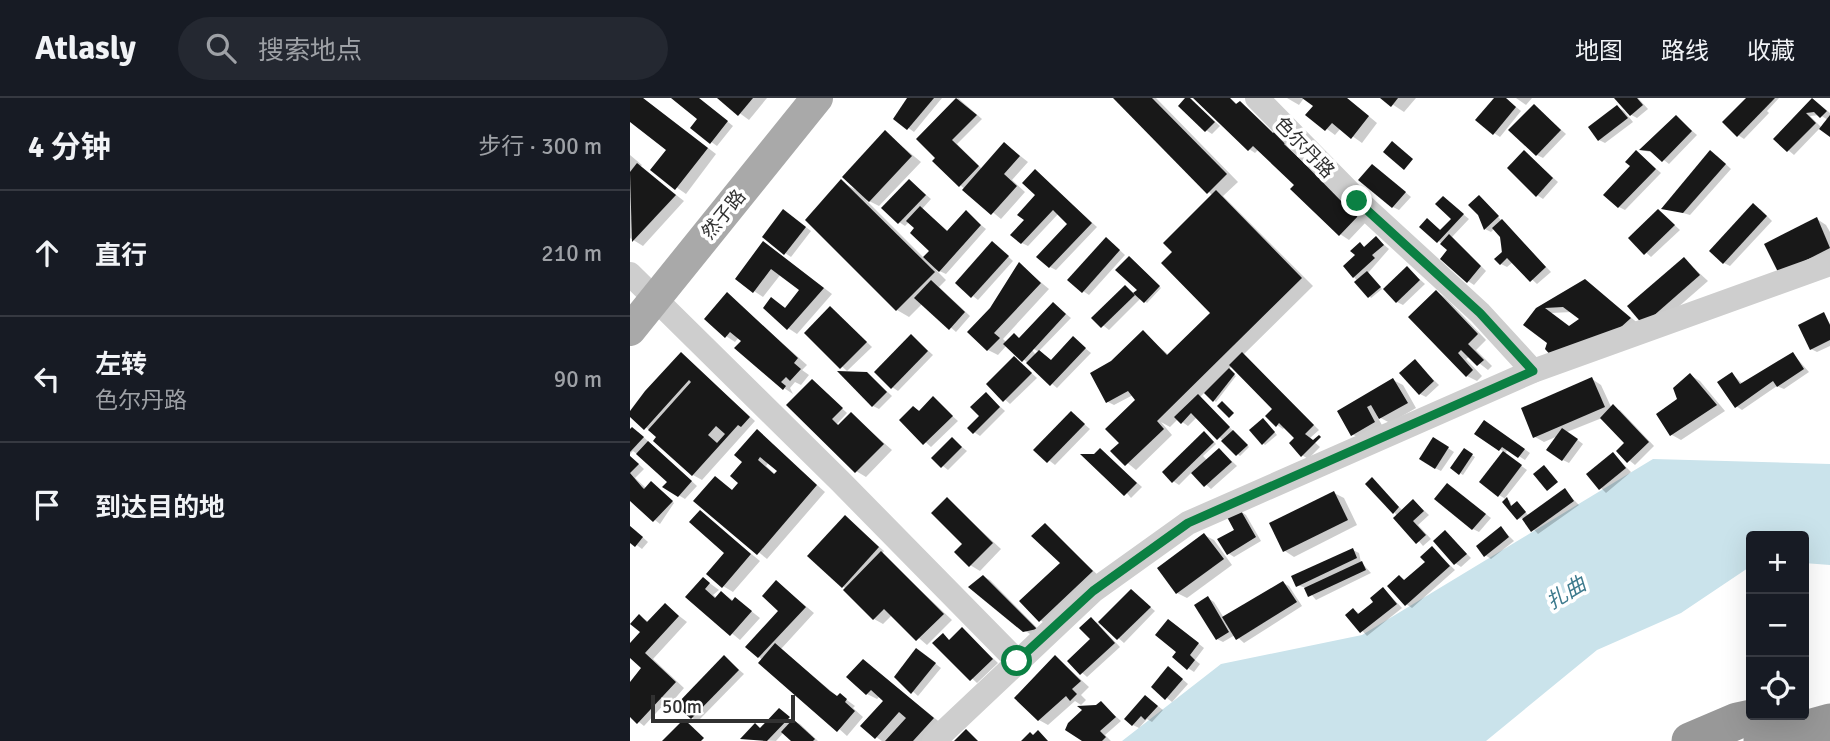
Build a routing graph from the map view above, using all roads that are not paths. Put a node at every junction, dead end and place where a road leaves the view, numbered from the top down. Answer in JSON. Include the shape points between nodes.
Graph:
{"nodes":[{"id":1,"x":817,"y":98,"type":"edge"},
{"id":2,"x":1257,"y":98,"type":"edge"},
{"id":3,"x":1830,"y":264,"type":"edge"},
{"id":4,"x":630,"y":274,"type":"edge"},
{"id":5,"x":655,"y":299,"type":"junction"},
{"id":6,"x":630,"y":330,"type":"edge"},
{"id":7,"x":1533,"y":371,"type":"junction"},
{"id":8,"x":1017,"y":661,"type":"junction"},
{"id":9,"x":1830,"y":699,"type":"edge"},
{"id":10,"x":1809,"y":704,"type":"edge"},
{"id":11,"x":1746,"y":720,"type":"edge"},
{"id":12,"x":1830,"y":722,"type":"edge"},
{"id":13,"x":934,"y":741,"type":"edge"},
{"id":14,"x":1690,"y":741,"type":"edge"},
{"id":15,"x":1762,"y":741,"type":"edge"}],
"edges":[{"from":1,"to":5,"type":"main road","name":"然子路"},
{"from":2,"to":7,"type":"street","name":"色尔丹路","via":[[1357,201],[1480,313]]},
{"from":3,"to":7,"type":"street"},
{"from":4,"to":5,"type":"street"},
{"from":5,"to":6,"type":"main road","name":"然子路"},
{"from":5,"to":8,"type":"street"},
{"from":7,"to":8,"type":"street","via":[[1188,523],[1093,591]]},
{"from":8,"to":13,"type":"street"},
{"from":9,"to":10,"type":"highway"},
{"from":11,"to":14,"type":"highway"},
{"from":12,"to":15,"type":"highway"}]}
